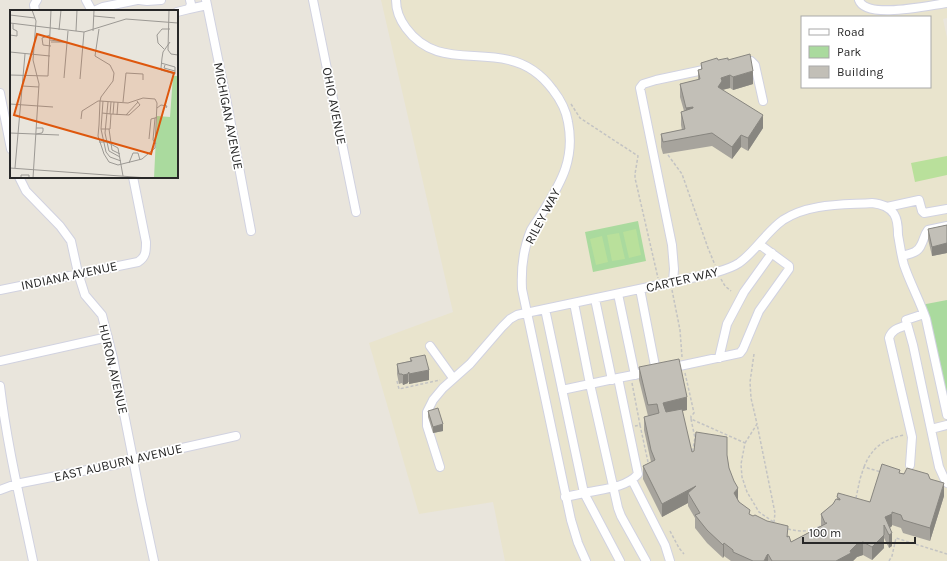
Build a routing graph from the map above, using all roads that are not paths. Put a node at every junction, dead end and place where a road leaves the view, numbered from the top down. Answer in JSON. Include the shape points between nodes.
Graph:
{"nodes":[{"id":1,"x":37,"y":0,"type":"edge"},
{"id":2,"x":86,"y":0,"type":"edge"},
{"id":3,"x":138,"y":0,"type":"edge"},
{"id":4,"x":161,"y":0,"type":"edge"},
{"id":5,"x":313,"y":0,"type":"edge"},
{"id":6,"x":396,"y":0,"type":"edge"},
{"id":7,"x":859,"y":0,"type":"edge"},
{"id":8,"x":207,"y":3,"type":"edge"},
{"id":9,"x":947,"y":3,"type":"edge"},
{"id":10,"x":189,"y":4,"type":"edge"},
{"id":11,"x":35,"y":10,"type":"edge"},
{"id":12,"x":92,"y":10,"type":"edge"},
{"id":13,"x":96,"y":10,"type":"edge"},
{"id":14,"x":178,"y":11,"type":"edge"},
{"id":15,"x":733,"y":64,"type":"edge"},
{"id":16,"x":718,"y":67,"type":"edge"},
{"id":17,"x":0,"y":93,"type":"edge"},
{"id":18,"x":763,"y":101,"type":"dead end"},
{"id":19,"x":6,"y":137,"type":"edge"},
{"id":20,"x":20,"y":178,"type":"edge"},
{"id":21,"x":133,"y":178,"type":"edge"},
{"id":22,"x":887,"y":207,"type":"junction"},
{"id":23,"x":947,"y":209,"type":"edge"},
{"id":24,"x":356,"y":212,"type":"dead end"},
{"id":25,"x":947,"y":226,"type":"edge"},
{"id":26,"x":251,"y":231,"type":"dead end"},
{"id":27,"x":759,"y":244,"type":"junction"},
{"id":28,"x":772,"y":253,"type":"junction"},
{"id":29,"x":902,"y":256,"type":"junction"},
{"id":30,"x":78,"y":273,"type":"junction"},
{"id":31,"x":673,"y":282,"type":"junction"},
{"id":32,"x":640,"y":289,"type":"junction"},
{"id":33,"x":0,"y":290,"type":"edge"},
{"id":34,"x":618,"y":294,"type":"junction"},
{"id":35,"x":595,"y":298,"type":"junction"},
{"id":36,"x":574,"y":303,"type":"junction"},
{"id":37,"x":545,"y":309,"type":"junction"},
{"id":38,"x":526,"y":313,"type":"junction"},
{"id":39,"x":924,"y":314,"type":"junction"},
{"id":40,"x":907,"y":325,"type":"junction"},
{"id":41,"x":108,"y":337,"type":"junction"},
{"id":42,"x":430,"y":346,"type":"dead end"},
{"id":43,"x":719,"y":358,"type":"junction"},
{"id":44,"x":0,"y":361,"type":"edge"},
{"id":45,"x":656,"y":371,"type":"junction"},
{"id":46,"x":451,"y":376,"type":"junction"},
{"id":47,"x":633,"y":378,"type":"junction"},
{"id":48,"x":615,"y":379,"type":"junction"},
{"id":49,"x":590,"y":384,"type":"junction"},
{"id":50,"x":0,"y":386,"type":"edge"},
{"id":51,"x":562,"y":390,"type":"junction"},
{"id":52,"x":947,"y":415,"type":"edge"},
{"id":53,"x":947,"y":425,"type":"edge"},
{"id":54,"x":931,"y":429,"type":"junction"},
{"id":55,"x":236,"y":436,"type":"dead end"},
{"id":56,"x":133,"y":459,"type":"junction"},
{"id":57,"x":910,"y":465,"type":"dead end"},
{"id":58,"x":440,"y":467,"type":"dead end"},
{"id":59,"x":944,"y":470,"type":"edge"},
{"id":60,"x":632,"y":480,"type":"junction"},
{"id":61,"x":947,"y":483,"type":"edge"},
{"id":62,"x":16,"y":484,"type":"junction"},
{"id":63,"x":613,"y":487,"type":"junction"},
{"id":64,"x":0,"y":490,"type":"edge"},
{"id":65,"x":584,"y":493,"type":"junction"},
{"id":66,"x":565,"y":497,"type":"junction"},
{"id":67,"x":33,"y":561,"type":"edge"},
{"id":68,"x":154,"y":561,"type":"edge"},
{"id":69,"x":586,"y":561,"type":"edge"},
{"id":70,"x":620,"y":561,"type":"edge"},
{"id":71,"x":646,"y":561,"type":"edge"},
{"id":72,"x":670,"y":561,"type":"edge"}],
"edges":[{"from":1,"to":11,"type":"street"},
{"from":2,"to":12,"type":"street"},
{"from":3,"to":4,"type":"street"},
{"from":3,"to":13,"type":"street"},
{"from":5,"to":24,"type":"street","name":"OHIO AVENUE"},
{"from":6,"to":38,"type":"street","name":"RILEY WAY","via":[[403,23],[417,40],[437,52],[509,60],[522,64],[550,85],[564,107],[570,134],[568,160],[558,186],[532,230],[523,254],[521,272]]},
{"from":7,"to":9,"type":"street","via":[[870,9],[886,11]]},
{"from":8,"to":10,"type":"street"},
{"from":8,"to":26,"type":"street","name":"MICHIGAN AVENUE"},
{"from":10,"to":14,"type":"street"},
{"from":15,"to":18,"type":"street","via":[[750,62],[756,65]]},
{"from":16,"to":31,"type":"street","via":[[656,80],[643,84],[640,88],[672,245]]},
{"from":17,"to":19,"type":"street"},
{"from":20,"to":30,"type":"street","name":"HURON AVENUE","via":[[26,191],[60,226],[71,242]]},
{"from":21,"to":30,"type":"street","name":"INDIANA AVENUE","via":[[146,242],[144,256],[138,262]]},
{"from":22,"to":23,"type":"street","via":[[920,200],[924,213]]},
{"from":22,"to":27,"type":"street","name":"CARTER WAY","via":[[872,203],[803,210],[782,221]]},
{"from":22,"to":29,"type":"street","via":[[897,220]]},
{"from":25,"to":29,"type":"street","via":[[928,230],[917,251]]},
{"from":27,"to":28,"type":"street"},
{"from":27,"to":31,"type":"street","name":"CARTER WAY","via":[[748,256],[729,268]]},
{"from":28,"to":43,"type":"street","via":[[744,292],[727,324]]},
{"from":28,"to":43,"type":"street","via":[[789,266],[789,269],[759,311],[740,353]]},
{"from":29,"to":39,"type":"street"},
{"from":30,"to":33,"type":"street","name":"INDIANA AVENUE"},
{"from":30,"to":41,"type":"street","name":"HURON AVENUE","via":[[86,295],[102,315]]},
{"from":31,"to":32,"type":"street","name":"CARTER WAY"},
{"from":32,"to":34,"type":"street","name":"CARTER WAY"},
{"from":32,"to":45,"type":"street"},
{"from":34,"to":35,"type":"street","name":"CARTER WAY"},
{"from":34,"to":47,"type":"street"},
{"from":35,"to":36,"type":"street","name":"CARTER WAY"},
{"from":35,"to":48,"type":"street"},
{"from":36,"to":37,"type":"street","name":"CARTER WAY"},
{"from":36,"to":49,"type":"street"},
{"from":37,"to":38,"type":"street","name":"CARTER WAY"},
{"from":37,"to":51,"type":"street"},
{"from":38,"to":46,"type":"street","name":"CARTER WAY","via":[[510,319],[470,364]]},
{"from":38,"to":66,"type":"street","name":"RILEY WAY"},
{"from":39,"to":40,"type":"street","via":[[906,320]]},
{"from":39,"to":52,"type":"street"},
{"from":40,"to":54,"type":"street"},
{"from":40,"to":57,"type":"street","via":[[894,330],[888,338],[912,437]]},
{"from":41,"to":44,"type":"street"},
{"from":41,"to":56,"type":"street","name":"HURON AVENUE"},
{"from":42,"to":46,"type":"street"},
{"from":43,"to":45,"type":"street"},
{"from":45,"to":47,"type":"street"},
{"from":46,"to":58,"type":"street","name":"CARTER WAY","via":[[427,412],[427,426]]},
{"from":47,"to":48,"type":"street"},
{"from":48,"to":49,"type":"street"},
{"from":48,"to":60,"type":"street","via":[[638,474]]},
{"from":49,"to":51,"type":"street"},
{"from":49,"to":63,"type":"street"},
{"from":50,"to":62,"type":"street"},
{"from":51,"to":65,"type":"street"},
{"from":53,"to":54,"type":"street"},
{"from":54,"to":59,"type":"street"},
{"from":55,"to":56,"type":"street","name":"EAST AUBURN AVENUE"},
{"from":56,"to":62,"type":"street","name":"EAST AUBURN AVENUE"},
{"from":56,"to":68,"type":"street","name":"HURON AVENUE"},
{"from":59,"to":61,"type":"street"},
{"from":60,"to":63,"type":"street"},
{"from":60,"to":72,"type":"street","via":[[665,545]]},
{"from":62,"to":64,"type":"street","name":"EAST AUBURN AVENUE"},
{"from":62,"to":67,"type":"street"},
{"from":63,"to":65,"type":"street"},
{"from":63,"to":71,"type":"street","via":[[621,516]]},
{"from":65,"to":66,"type":"street"},
{"from":65,"to":70,"type":"street"},
{"from":66,"to":69,"type":"street","name":"RILEY WAY"}]}
